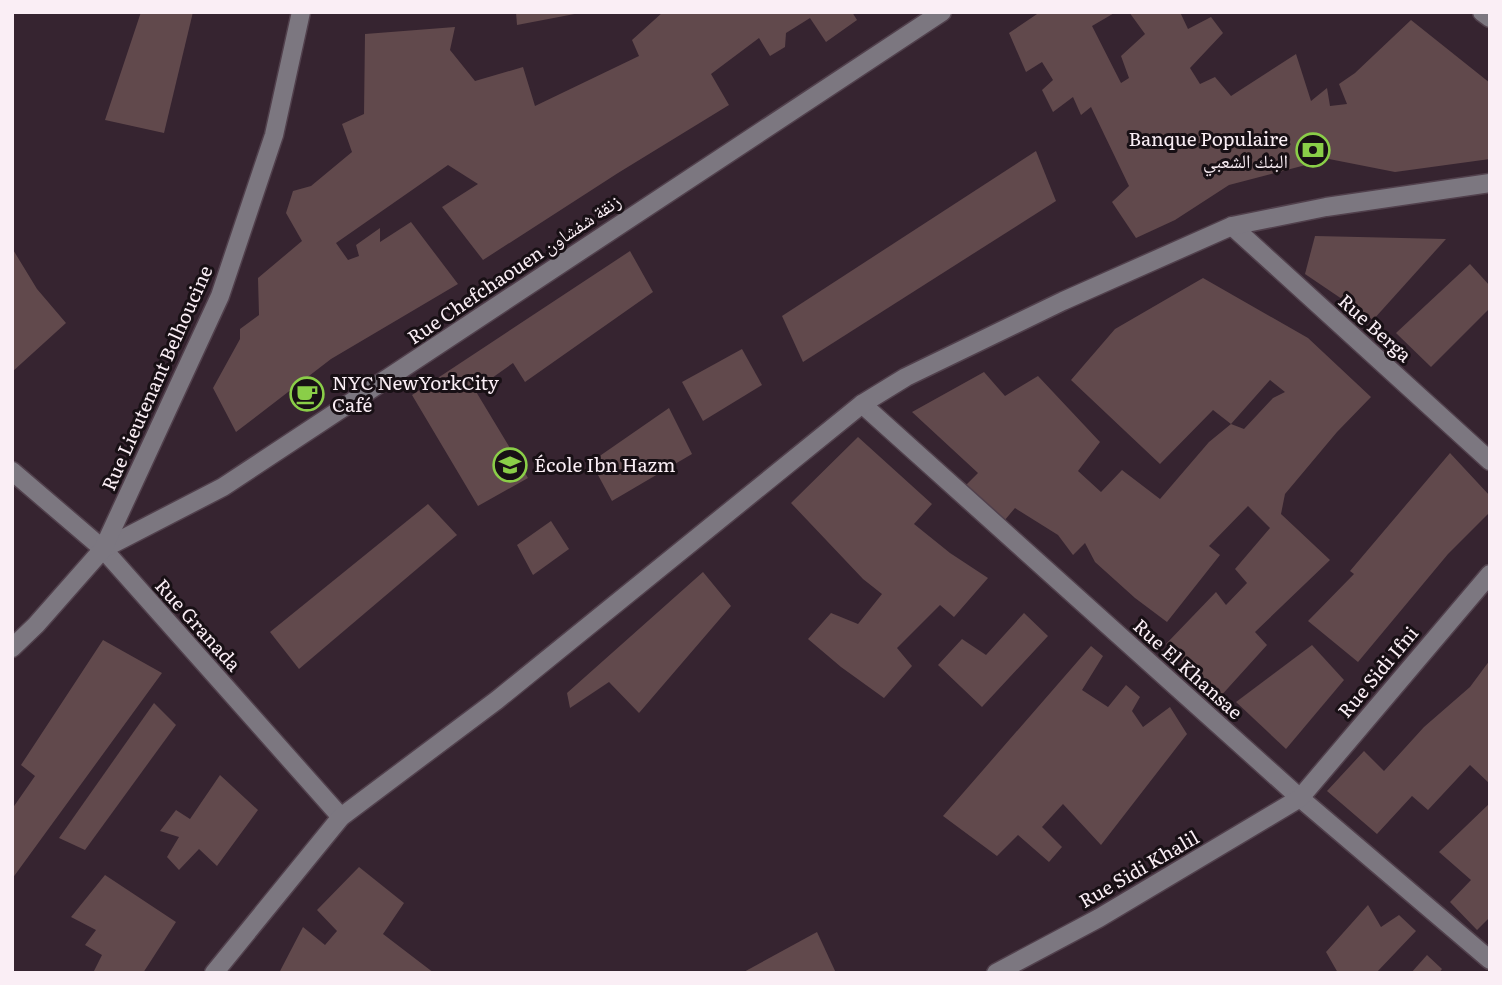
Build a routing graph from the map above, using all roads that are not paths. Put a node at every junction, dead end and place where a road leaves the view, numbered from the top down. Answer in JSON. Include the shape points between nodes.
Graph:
{"nodes":[{"id":1,"x":301,"y":12,"type":"edge"},
{"id":2,"x":943,"y":12,"type":"edge"},
{"id":3,"x":1482,"y":12,"type":"edge"},
{"id":4,"x":1490,"y":18,"type":"edge"},
{"id":5,"x":1490,"y":183,"type":"edge"},
{"id":6,"x":1232,"y":226,"type":"junction"},
{"id":7,"x":862,"y":404,"type":"junction"},
{"id":8,"x":1490,"y":461,"type":"edge"},
{"id":9,"x":12,"y":471,"type":"edge"},
{"id":10,"x":103,"y":549,"type":"junction"},
{"id":11,"x":1490,"y":574,"type":"edge"},
{"id":12,"x":12,"y":648,"type":"edge"},
{"id":13,"x":1300,"y":798,"type":"junction"},
{"id":14,"x":341,"y":817,"type":"junction"},
{"id":15,"x":1490,"y":960,"type":"edge"},
{"id":16,"x":214,"y":973,"type":"edge"},
{"id":17,"x":996,"y":973,"type":"edge"}],
"edges":[{"from":1,"to":10,"type":"street","name":"Rue Lieutenant Belhoucine","via":[[274,135],[220,296]]},
{"from":2,"to":10,"type":"street","name":"Rue Chefchaouen زنقة شفشاون","via":[[223,487]]},
{"from":3,"to":4,"type":"street"},
{"from":5,"to":6,"type":"street","via":[[1326,206]]},
{"from":6,"to":7,"type":"street","via":[[1051,307],[906,377]]},
{"from":6,"to":8,"type":"street","name":"Rue Berga"},
{"from":7,"to":13,"type":"street","name":"Rue El Khansae"},
{"from":7,"to":14,"type":"street","via":[[497,700]]},
{"from":9,"to":10,"type":"street","name":"Rue Granada"},
{"from":10,"to":12,"type":"street","name":"Rue Lieutenant Belhoucine"},
{"from":10,"to":14,"type":"street","name":"Rue Granada"},
{"from":11,"to":13,"type":"street","name":"Rue Sidi Ifni"},
{"from":13,"to":15,"type":"street","name":"Rue El Khansae"},
{"from":13,"to":17,"type":"street","name":"Rue Sidi Khalil","via":[[1099,918]]},
{"from":14,"to":16,"type":"street"}]}
